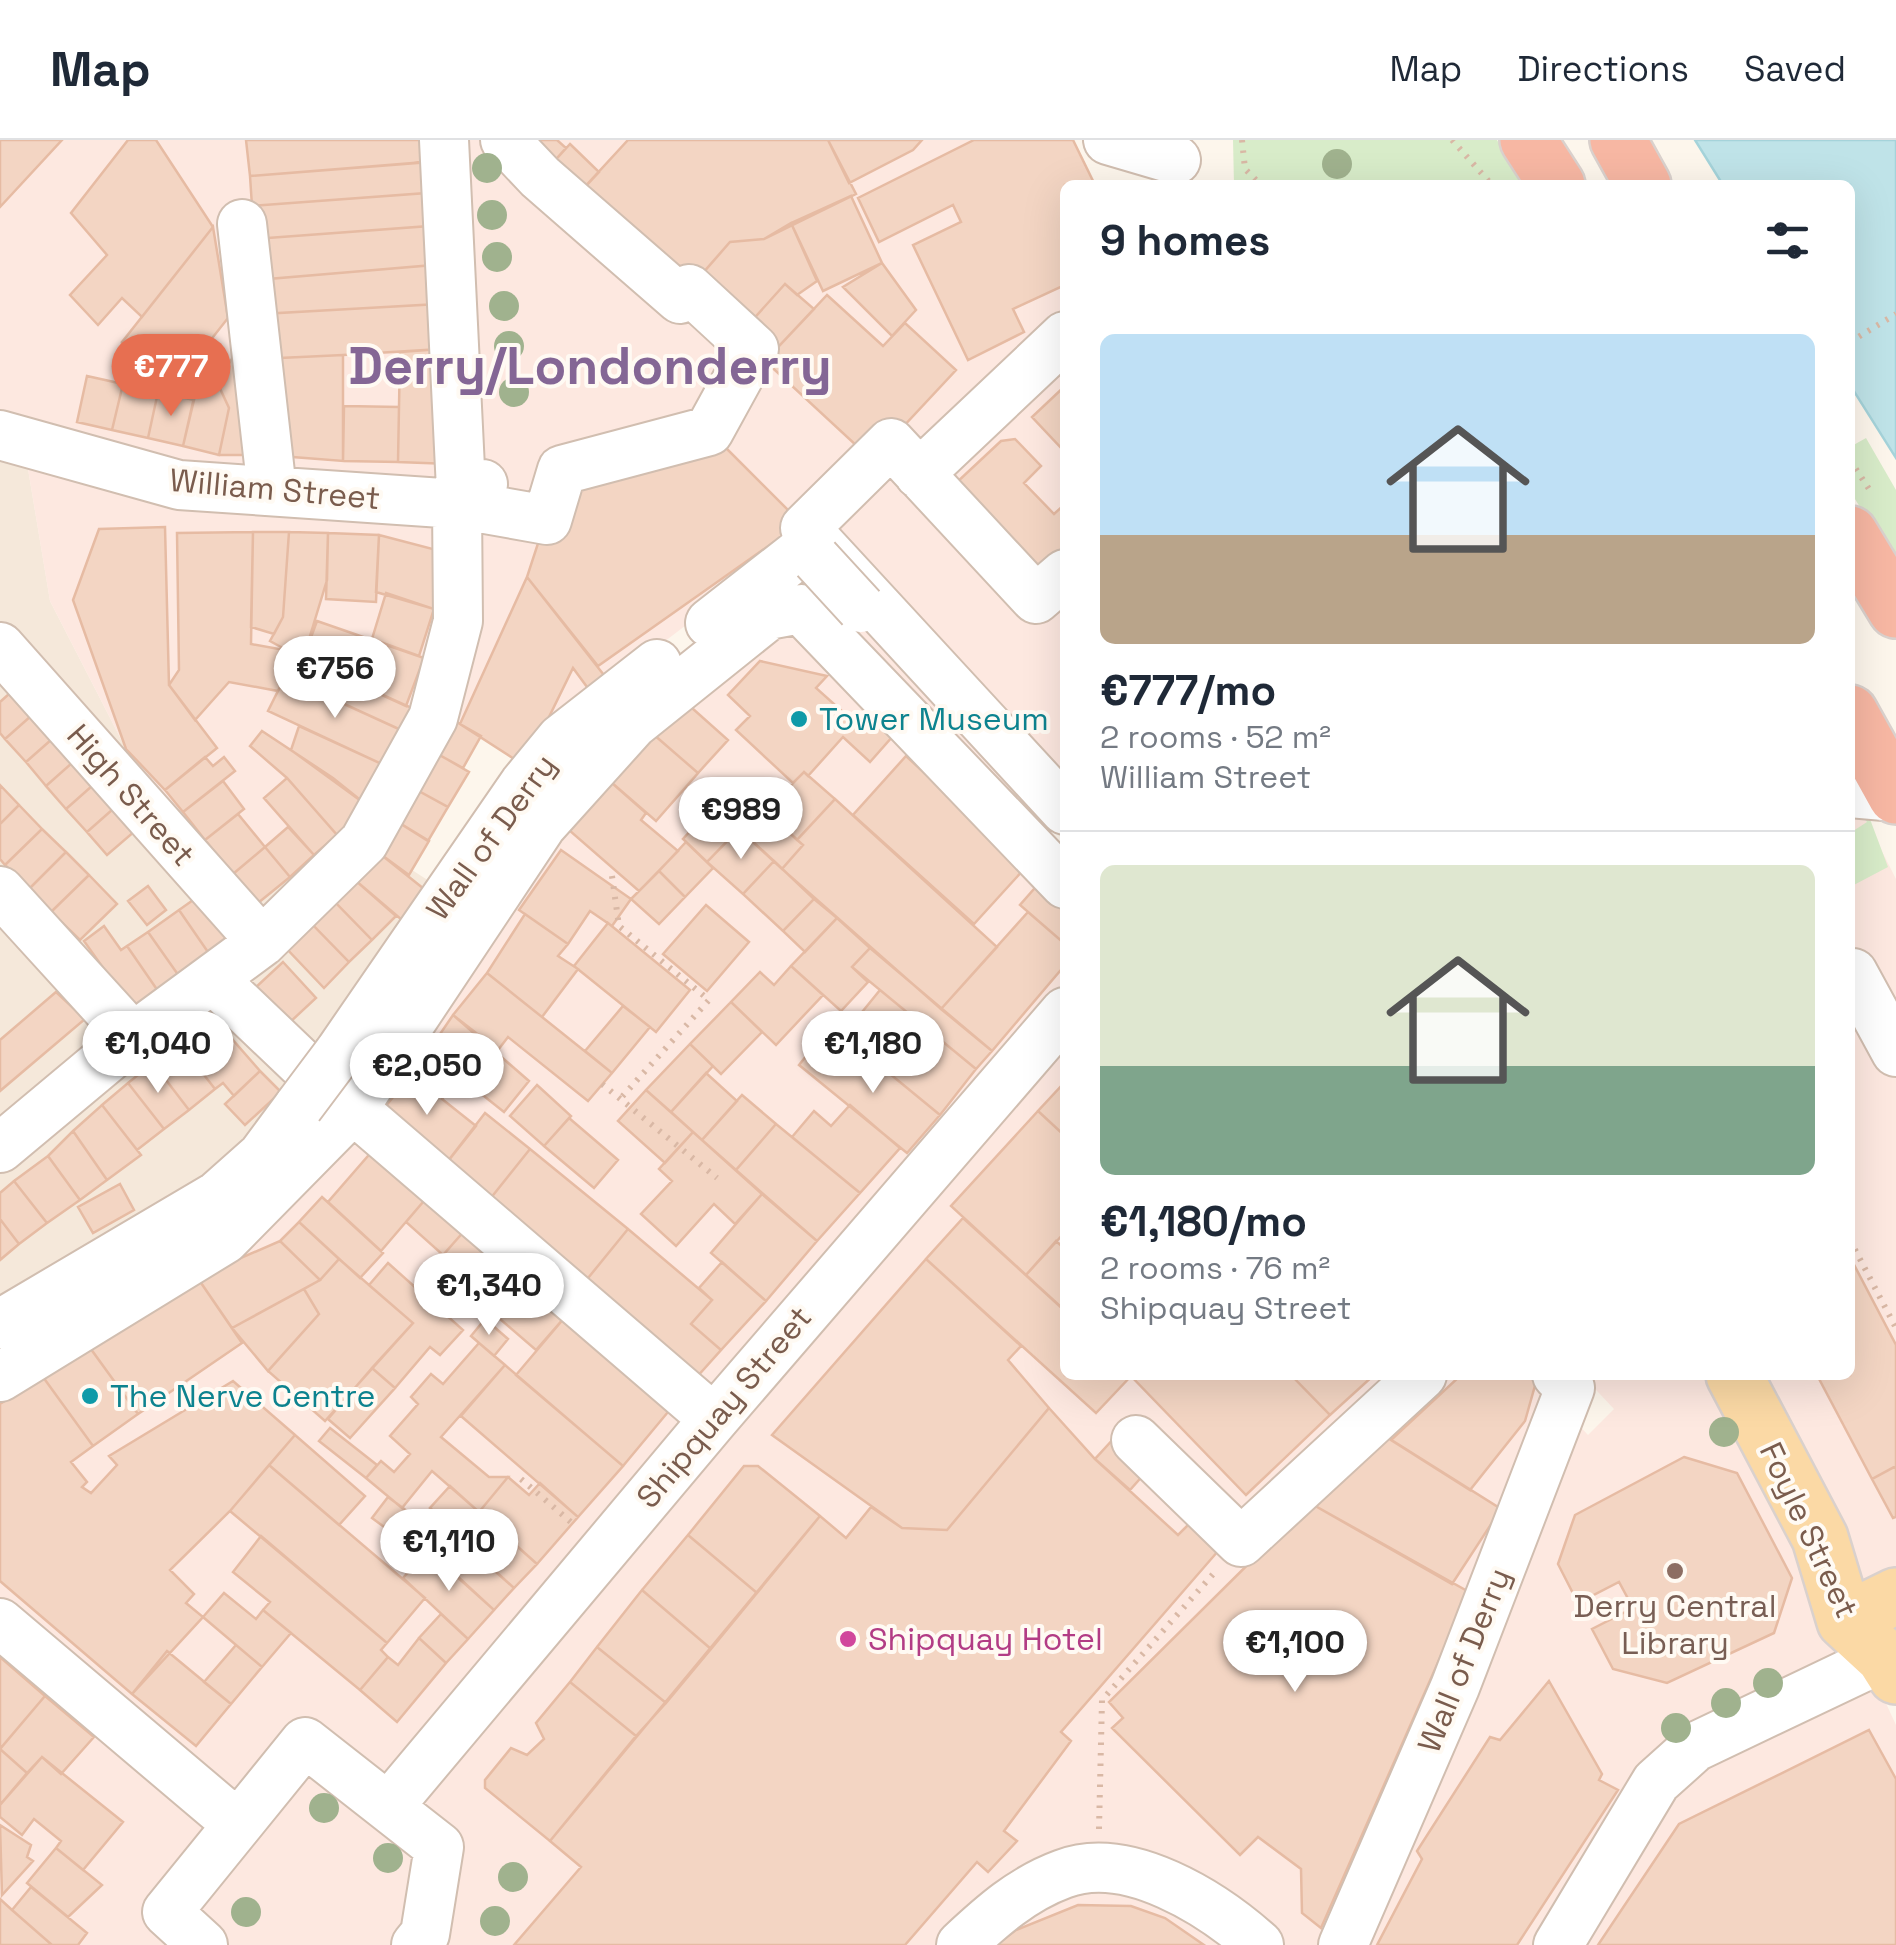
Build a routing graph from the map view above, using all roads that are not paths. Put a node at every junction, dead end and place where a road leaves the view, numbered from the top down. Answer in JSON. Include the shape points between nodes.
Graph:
{"nodes":[{"id":1,"x":444,"y":140,"type":"edge"},
{"id":2,"x":456,"y":140,"type":"edge"},
{"id":3,"x":506,"y":140,"type":"edge"},
{"id":4,"x":1108,"y":140,"type":"edge"},
{"id":5,"x":1528,"y":140,"type":"edge"},
{"id":6,"x":1618,"y":140,"type":"edge"},
{"id":7,"x":1180,"y":162,"type":"edge"},
{"id":8,"x":1554,"y":180,"type":"edge"},
{"id":9,"x":1640,"y":180,"type":"edge"},
{"id":10,"x":242,"y":224,"type":"dead end"},
{"id":11,"x":1060,"y":341,"type":"edge"},
{"id":12,"x":1,"y":439,"type":"edge"},
{"id":13,"x":919,"y":474,"type":"junction"},
{"id":14,"x":272,"y":491,"type":"junction"},
{"id":15,"x":473,"y":492,"type":"junction"},
{"id":16,"x":1855,"y":542,"type":"edge"},
{"id":17,"x":1060,"y":578,"type":"edge"},
{"id":18,"x":825,"y":592,"type":"junction"},
{"id":19,"x":1896,"y":610,"type":"edge"},
{"id":20,"x":0,"y":647,"type":"edge"},
{"id":21,"x":1855,"y":721,"type":"edge"},
{"id":22,"x":1855,"y":793,"type":"edge"},
{"id":23,"x":1896,"y":797,"type":"edge"},
{"id":24,"x":1060,"y":805,"type":"edge"},
{"id":25,"x":1060,"y":828,"type":"edge"},
{"id":26,"x":1060,"y":878,"type":"edge"},
{"id":27,"x":0,"y":891,"type":"edge"},
{"id":28,"x":262,"y":942,"type":"junction"},
{"id":29,"x":1855,"y":976,"type":"edge"},
{"id":30,"x":214,"y":980,"type":"junction"},
{"id":31,"x":1060,"y":1018,"type":"edge"},
{"id":32,"x":1893,"y":1034,"type":"edge"},
{"id":33,"x":132,"y":1038,"type":"junction"},
{"id":34,"x":326,"y":1086,"type":"junction"},
{"id":35,"x":0,"y":1148,"type":"edge"},
{"id":36,"x":0,"y":1324,"type":"edge"},
{"id":37,"x":0,"y":1377,"type":"edge"},
{"id":38,"x":1417,"y":1380,"type":"edge"},
{"id":39,"x":1572,"y":1380,"type":"edge"},
{"id":40,"x":1737,"y":1380,"type":"edge"},
{"id":41,"x":714,"y":1419,"type":"junction"},
{"id":42,"x":1136,"y":1440,"type":"dead end"},
{"id":43,"x":1896,"y":1596,"type":"edge"},
{"id":44,"x":0,"y":1623,"type":"edge"},
{"id":45,"x":1880,"y":1651,"type":"edge"},
{"id":46,"x":389,"y":1806,"type":"junction"},
{"id":47,"x":236,"y":1823,"type":"junction"},
{"id":48,"x":423,"y":1941,"type":"edge"},
{"id":49,"x":203,"y":1945,"type":"edge"},
{"id":50,"x":962,"y":1945,"type":"edge"},
{"id":51,"x":1259,"y":1945,"type":"edge"},
{"id":52,"x":1343,"y":1945,"type":"edge"},
{"id":53,"x":1558,"y":1945,"type":"edge"}],
"edges":[{"from":1,"to":15,"type":"street","via":[[461,489]]},
{"from":2,"to":15,"type":"street"},
{"from":3,"to":15,"type":"street","name":"William Street","via":[[680,299],[689,289],[754,349],[709,431],[562,470],[546,520]]},
{"from":4,"to":7,"type":"street"},
{"from":5,"to":8,"type":"highway"},
{"from":6,"to":9,"type":"highway"},
{"from":10,"to":14,"type":"street"},
{"from":11,"to":13,"type":"street"},
{"from":12,"to":14,"type":"street","name":"William Street","via":[[179,484]]},
{"from":13,"to":17,"type":"street","via":[[1036,599]]},
{"from":13,"to":24,"type":"street","via":[[891,443],[805,528]]},
{"from":14,"to":15,"type":"street","name":"William Street"},
{"from":15,"to":28,"type":"street","via":[[458,621],[433,718],[364,842]]},
{"from":16,"to":19,"type":"highway"},
{"from":18,"to":25,"type":"street"},
{"from":18,"to":26,"type":"street"},
{"from":18,"to":34,"type":"street","name":"Wall of Derry","via":[[806,548],[561,739],[516,796]]},
{"from":20,"to":28,"type":"street","name":"High Street"},
{"from":21,"to":23,"type":"highway"},
{"from":22,"to":23,"type":"street"},
{"from":27,"to":33,"type":"street"},
{"from":28,"to":30,"type":"street"},
{"from":29,"to":32,"type":"street"},
{"from":30,"to":33,"type":"street"},
{"from":30,"to":34,"type":"street"},
{"from":31,"to":41,"type":"street","name":"Shipquay Street"},
{"from":33,"to":35,"type":"street"},
{"from":34,"to":36,"type":"street","name":"Wall of Derry","via":[[217,1196]]},
{"from":34,"to":37,"type":"street","via":[[224,1239]]},
{"from":34,"to":41,"type":"street"},
{"from":38,"to":42,"type":"street","via":[[1241,1542]]},
{"from":39,"to":52,"type":"street","name":"Wall of Derry","via":[[1456,1687]]},
{"from":40,"to":45,"type":"main road","name":"Foyle Street"},
{"from":41,"to":46,"type":"street","name":"Shipquay Street"},
{"from":43,"to":45,"type":"main road"},
{"from":44,"to":47,"type":"street"},
{"from":45,"to":53,"type":"street","via":[[1695,1747],[1656,1782]]},
{"from":46,"to":47,"type":"street","via":[[305,1742]]},
{"from":46,"to":48,"type":"street","via":[[439,1848]]},
{"from":47,"to":49,"type":"street","via":[[166,1912]]},
{"from":50,"to":51,"type":"street","via":[[1006,1903],[1065,1873],[1098,1869],[1173,1885],[1227,1916]]}]}
